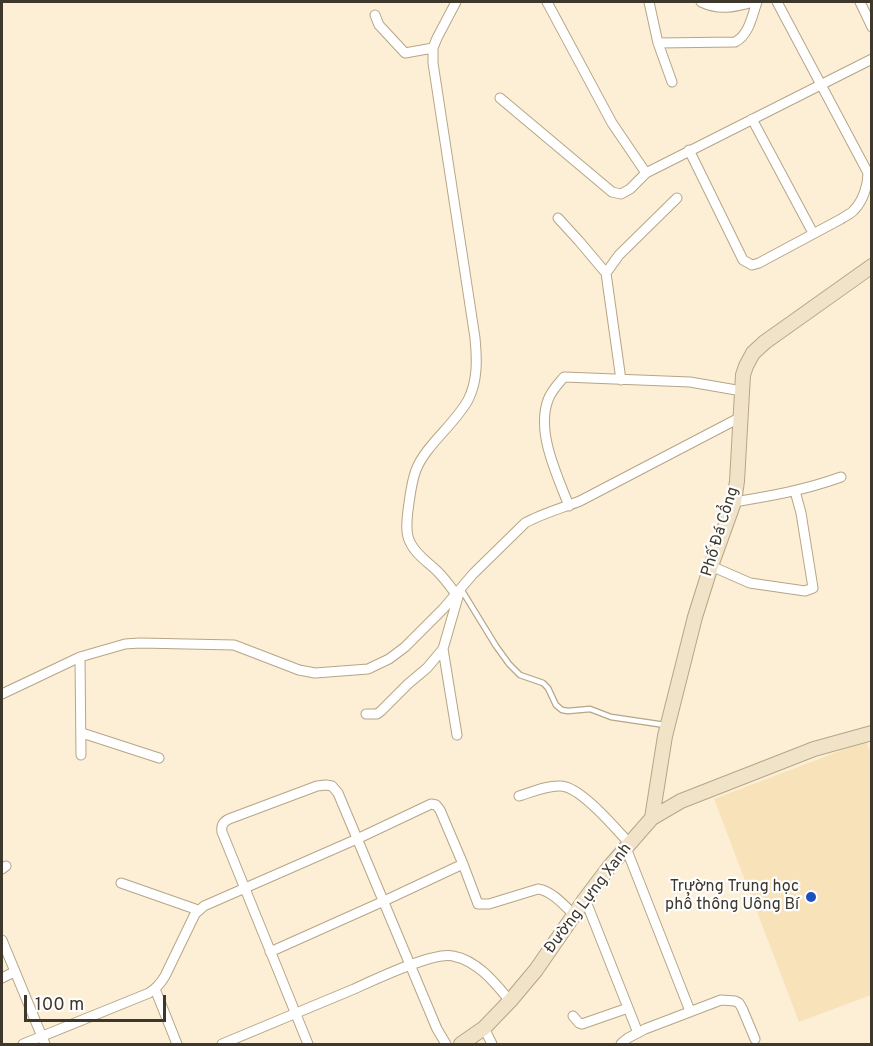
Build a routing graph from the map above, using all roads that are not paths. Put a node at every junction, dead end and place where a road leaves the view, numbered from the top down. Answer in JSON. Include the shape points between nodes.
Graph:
{"nodes":[{"id":1,"x":456,"y":2,"type":"edge"},
{"id":2,"x":547,"y":2,"type":"edge"},
{"id":3,"x":649,"y":2,"type":"edge"},
{"id":4,"x":701,"y":2,"type":"edge"},
{"id":5,"x":755,"y":2,"type":"edge"},
{"id":6,"x":778,"y":2,"type":"edge"},
{"id":7,"x":860,"y":2,"type":"edge"},
{"id":8,"x":375,"y":15,"type":"dead end"},
{"id":9,"x":872,"y":27,"type":"edge"},
{"id":10,"x":658,"y":43,"type":"junction"},
{"id":11,"x":433,"y":48,"type":"junction"},
{"id":12,"x":872,"y":59,"type":"edge"},
{"id":13,"x":672,"y":82,"type":"dead end"},
{"id":14,"x":820,"y":85,"type":"junction"},
{"id":15,"x":500,"y":98,"type":"dead end"},
{"id":16,"x":752,"y":119,"type":"junction"},
{"id":17,"x":688,"y":150,"type":"junction"},
{"id":18,"x":646,"y":173,"type":"junction"},
{"id":19,"x":677,"y":198,"type":"dead end"},
{"id":20,"x":558,"y":218,"type":"dead end"},
{"id":21,"x":813,"y":233,"type":"junction"},
{"id":22,"x":872,"y":266,"type":"edge"},
{"id":23,"x":606,"y":273,"type":"junction"},
{"id":24,"x":621,"y":380,"type":"junction"},
{"id":25,"x":742,"y":391,"type":"junction"},
{"id":26,"x":741,"y":417,"type":"junction"},
{"id":27,"x":841,"y":477,"type":"dead end"},
{"id":28,"x":795,"y":491,"type":"junction"},
{"id":29,"x":734,"y":502,"type":"junction"},
{"id":30,"x":568,"y":506,"type":"junction"},
{"id":31,"x":711,"y":566,"type":"junction"},
{"id":32,"x":458,"y":590,"type":"junction"},
{"id":33,"x":443,"y":649,"type":"junction"},
{"id":34,"x":80,"y":657,"type":"junction"},
{"id":35,"x":2,"y":694,"type":"edge"},
{"id":36,"x":366,"y":714,"type":"dead end"},
{"id":37,"x":668,"y":725,"type":"junction"},
{"id":38,"x":82,"y":733,"type":"junction"},
{"id":39,"x":872,"y":733,"type":"edge"},
{"id":40,"x":457,"y":735,"type":"dead end"},
{"id":41,"x":81,"y":755,"type":"dead end"},
{"id":42,"x":159,"y":758,"type":"dead end"},
{"id":43,"x":519,"y":796,"type":"dead end"},
{"id":44,"x":652,"y":818,"type":"junction"},
{"id":45,"x":357,"y":839,"type":"junction"},
{"id":46,"x":628,"y":846,"type":"junction"},
{"id":47,"x":463,"y":864,"type":"junction"},
{"id":48,"x":121,"y":883,"type":"dead end"},
{"id":49,"x":245,"y":888,"type":"junction"},
{"id":50,"x":585,"y":899,"type":"junction"},
{"id":51,"x":384,"y":901,"type":"junction"},
{"id":52,"x":198,"y":910,"type":"junction"},
{"id":53,"x":574,"y":915,"type":"junction"},
{"id":54,"x":2,"y":940,"type":"edge"},
{"id":55,"x":270,"y":952,"type":"junction"},
{"id":56,"x":410,"y":966,"type":"junction"},
{"id":57,"x":15,"y":972,"type":"junction"},
{"id":58,"x":2,"y":978,"type":"edge"},
{"id":59,"x":155,"y":989,"type":"junction"},
{"id":60,"x":510,"y":1001,"type":"junction"},
{"id":61,"x":628,"y":1008,"type":"junction"},
{"id":62,"x":690,"y":1011,"type":"junction"},
{"id":63,"x":296,"y":1013,"type":"junction"},
{"id":64,"x":573,"y":1016,"type":"dead end"},
{"id":65,"x":484,"y":1028,"type":"junction"},
{"id":66,"x":638,"y":1033,"type":"junction"},
{"id":67,"x":755,"y":1039,"type":"dead end"},
{"id":68,"x":44,"y":1040,"type":"edge"},
{"id":69,"x":23,"y":1044,"type":"edge"},
{"id":70,"x":177,"y":1044,"type":"edge"},
{"id":71,"x":222,"y":1044,"type":"edge"},
{"id":72,"x":308,"y":1044,"type":"edge"},
{"id":73,"x":446,"y":1044,"type":"edge"},
{"id":74,"x":461,"y":1044,"type":"edge"},
{"id":75,"x":492,"y":1044,"type":"edge"},
{"id":76,"x":621,"y":1044,"type":"edge"}],
"edges":[{"from":1,"to":11,"type":"street"},
{"from":2,"to":18,"type":"street","via":[[612,123]]},
{"from":3,"to":10,"type":"street"},
{"from":4,"to":5,"type":"street","via":[[723,8]]},
{"from":5,"to":10,"type":"street","via":[[746,32],[735,42]]},
{"from":6,"to":14,"type":"street"},
{"from":7,"to":9,"type":"street"},
{"from":8,"to":11,"type":"street","via":[[379,25],[405,53]]},
{"from":10,"to":13,"type":"street"},
{"from":11,"to":32,"type":"street","via":[[434,77],[477,356],[468,399],[417,468],[408,506],[407,534],[415,549]]},
{"from":12,"to":14,"type":"street"},
{"from":14,"to":16,"type":"street"},
{"from":14,"to":21,"type":"street","via":[[868,173],[868,180],[854,210]]},
{"from":15,"to":18,"type":"street","via":[[612,192],[621,194],[630,189]]},
{"from":16,"to":17,"type":"street"},
{"from":16,"to":21,"type":"street"},
{"from":17,"to":18,"type":"street"},
{"from":17,"to":21,"type":"street","via":[[747,264],[759,263]]},
{"from":19,"to":23,"type":"street"},
{"from":20,"to":23,"type":"street"},
{"from":22,"to":25,"type":"street","name":"Phố Đá Cổng","via":[[753,353],[746,366]]},
{"from":23,"to":24,"type":"street"},
{"from":24,"to":25,"type":"street","via":[[690,382]]},
{"from":24,"to":30,"type":"street","via":[[564,377],[548,399],[545,431]]},
{"from":25,"to":26,"type":"street","name":"Phố Đá Cổng"},
{"from":26,"to":29,"type":"street","name":"Phố Đá Cổng"},
{"from":26,"to":30,"type":"street"},
{"from":27,"to":28,"type":"street"},
{"from":28,"to":29,"type":"street"},
{"from":28,"to":31,"type":"street","via":[[813,588],[805,591],[750,583]]},
{"from":29,"to":31,"type":"street","name":"Phố Đá Cổng"},
{"from":30,"to":32,"type":"street","via":[[525,523]]},
{"from":31,"to":37,"type":"street","name":"Phố Đá Cổng"},
{"from":32,"to":33,"type":"street"},
{"from":32,"to":34,"type":"street","via":[[405,647],[368,669],[315,673],[224,644],[132,643]]},
{"from":32,"to":37,"type":"lane","via":[[509,664],[520,675],[543,683],[562,710],[590,709],[611,717]]},
{"from":33,"to":36,"type":"street","via":[[381,711]]},
{"from":33,"to":40,"type":"street"},
{"from":34,"to":35,"type":"street"},
{"from":34,"to":38,"type":"street"},
{"from":37,"to":44,"type":"street","name":"Phố Đá Cổng"},
{"from":38,"to":41,"type":"street"},
{"from":38,"to":42,"type":"street"},
{"from":39,"to":44,"type":"street","name":"Đường Lựng Xanh","via":[[803,753],[681,801]]},
{"from":43,"to":46,"type":"street","via":[[549,787],[572,788]]},
{"from":44,"to":46,"type":"street","name":"Đường Lựng Xanh"},
{"from":45,"to":47,"type":"street","via":[[436,805]]},
{"from":45,"to":49,"type":"street"},
{"from":45,"to":49,"type":"street","via":[[338,793],[326,785],[229,819],[222,832]]},
{"from":45,"to":51,"type":"street"},
{"from":46,"to":50,"type":"street","name":"Đường Lựng Xanh"},
{"from":46,"to":62,"type":"street"},
{"from":47,"to":51,"type":"street"},
{"from":47,"to":53,"type":"street","via":[[478,904],[538,889],[554,896]]},
{"from":48,"to":52,"type":"street"},
{"from":49,"to":52,"type":"street"},
{"from":49,"to":55,"type":"street"},
{"from":50,"to":53,"type":"street","name":"Đường Lựng Xanh"},
{"from":50,"to":61,"type":"street"},
{"from":51,"to":55,"type":"street"},
{"from":51,"to":56,"type":"street"},
{"from":52,"to":59,"type":"street"},
{"from":53,"to":60,"type":"street","name":"Đường Lựng Xanh"},
{"from":54,"to":57,"type":"street"},
{"from":55,"to":63,"type":"street"},
{"from":56,"to":60,"type":"street","via":[[453,955],[483,971]]},
{"from":56,"to":63,"type":"street"},
{"from":56,"to":73,"type":"street"},
{"from":57,"to":58,"type":"street"},
{"from":57,"to":68,"type":"street"},
{"from":59,"to":68,"type":"street"},
{"from":59,"to":70,"type":"street"},
{"from":60,"to":65,"type":"street","name":"Đường Lựng Xanh"},
{"from":61,"to":64,"type":"street","via":[[582,1024]]},
{"from":61,"to":66,"type":"street"},
{"from":62,"to":66,"type":"street"},
{"from":62,"to":67,"type":"street","via":[[721,1000],[735,1001]]},
{"from":63,"to":71,"type":"street"},
{"from":63,"to":72,"type":"street"},
{"from":65,"to":74,"type":"street","name":"Đường Lựng Xanh"},
{"from":65,"to":75,"type":"street"},
{"from":66,"to":76,"type":"street"},
{"from":68,"to":69,"type":"street"}]}
